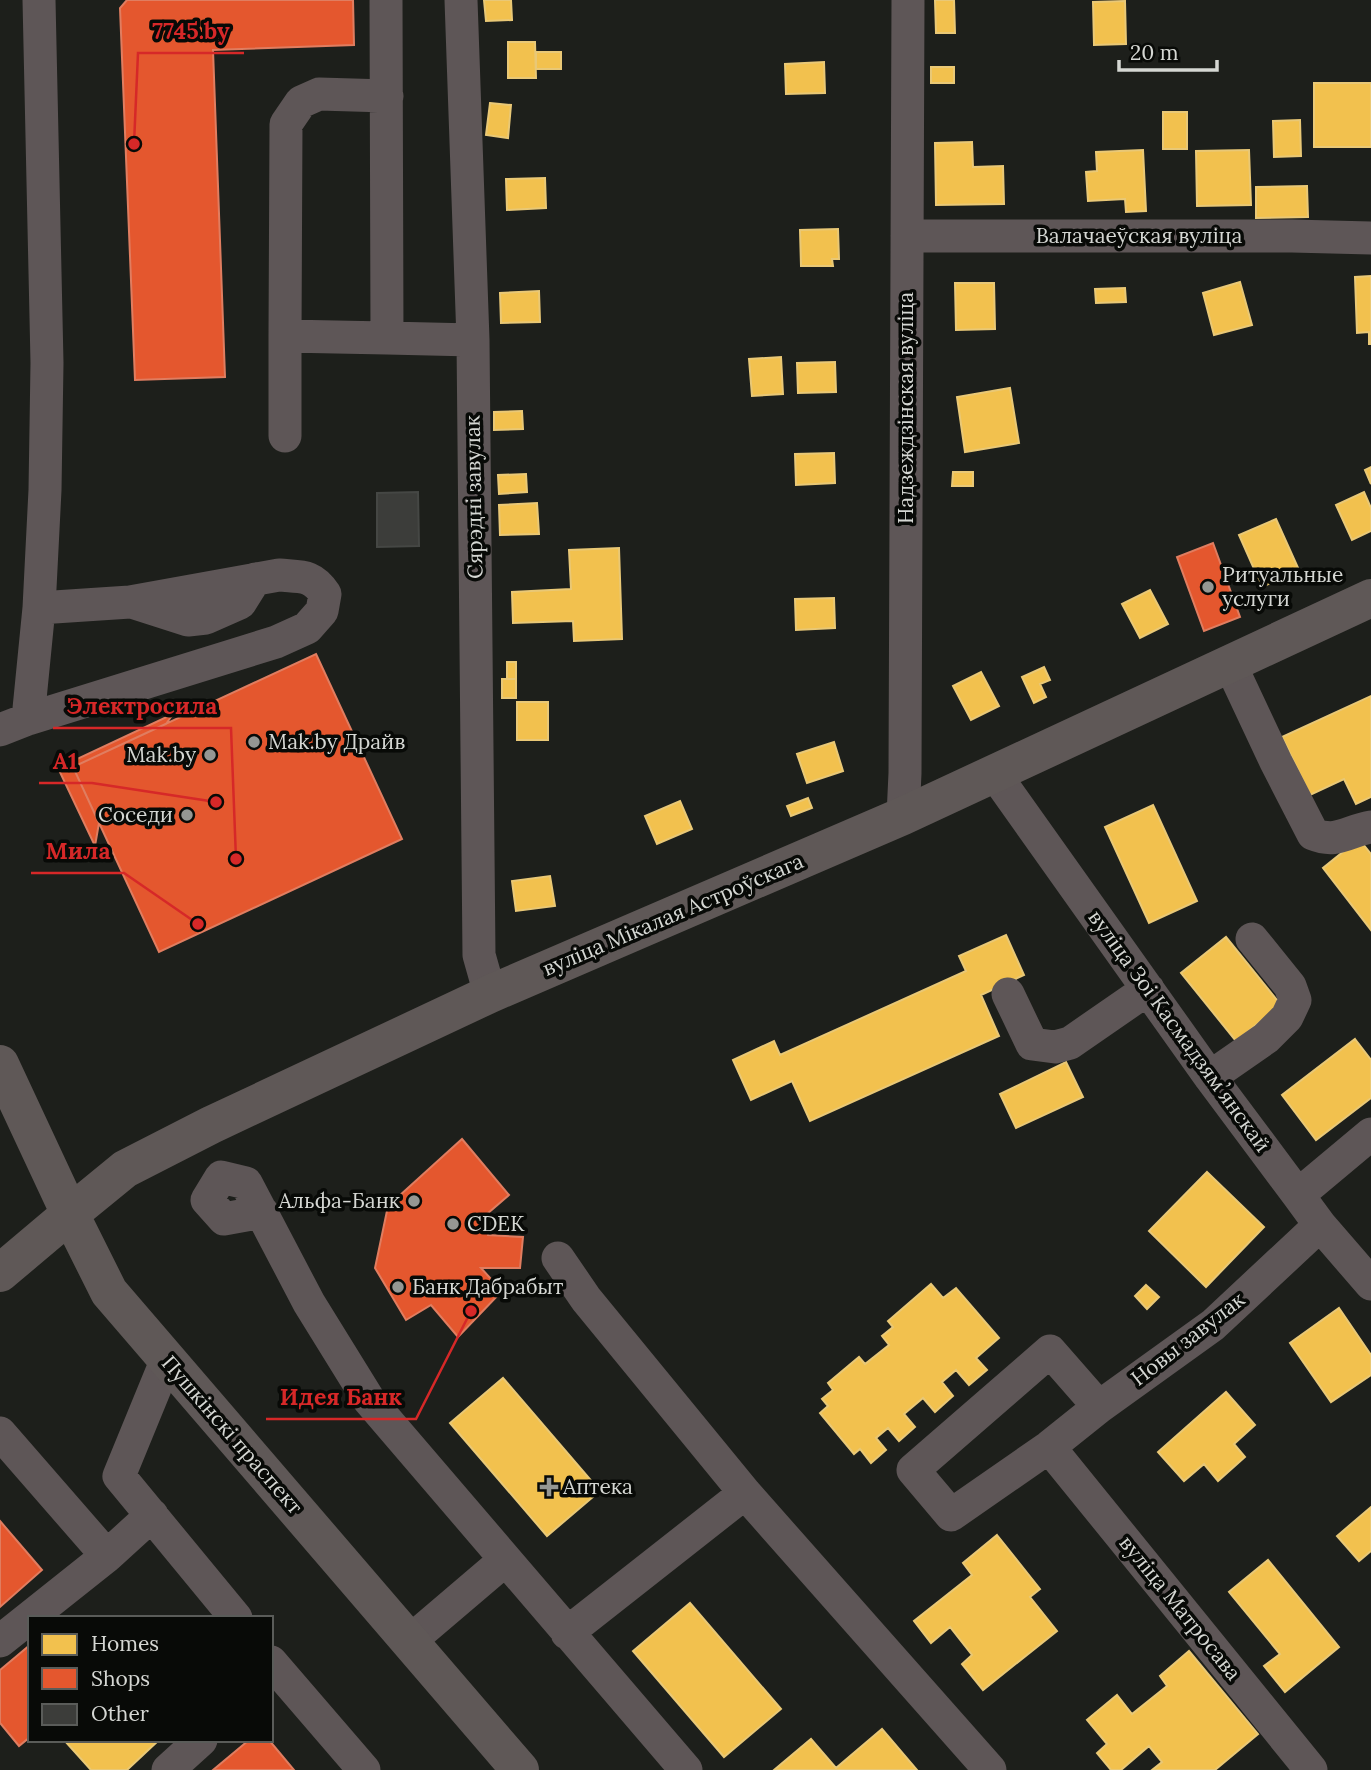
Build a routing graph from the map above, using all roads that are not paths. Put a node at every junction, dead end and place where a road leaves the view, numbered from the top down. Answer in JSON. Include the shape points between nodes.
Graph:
{"nodes":[{"id":1,"x":39,"y":0,"type":"edge"},
{"id":2,"x":386,"y":0,"type":"edge"},
{"id":3,"x":461,"y":0,"type":"edge"},
{"id":4,"x":908,"y":0,"type":"edge"},
{"id":5,"x":387,"y":96,"type":"junction"},
{"id":6,"x":907,"y":236,"type":"junction"},
{"id":7,"x":1371,"y":238,"type":"edge"},
{"id":8,"x":285,"y":336,"type":"junction"},
{"id":9,"x":387,"y":338,"type":"junction"},
{"id":10,"x":472,"y":340,"type":"junction"},
{"id":11,"x":285,"y":436,"type":"dead end"},
{"id":12,"x":1371,"y":598,"type":"edge"},
{"id":13,"x":39,"y":608,"type":"junction"},
{"id":14,"x":1230,"y":664,"type":"junction"},
{"id":15,"x":14,"y":724,"type":"edge"},
{"id":16,"x":994,"y":774,"type":"junction"},
{"id":17,"x":903,"y":816,"type":"junction"},
{"id":18,"x":1371,"y":827,"type":"edge"},
{"id":19,"x":1252,"y":939,"type":"dead end"},
{"id":20,"x":1148,"y":989,"type":"junction"},
{"id":21,"x":490,"y":994,"type":"junction"},
{"id":22,"x":1008,"y":994,"type":"dead end"},
{"id":23,"x":0,"y":1064,"type":"edge"},
{"id":24,"x":1210,"y":1077,"type":"junction"},
{"id":25,"x":1371,"y":1134,"type":"edge"},
{"id":26,"x":1298,"y":1195,"type":"junction"},
{"id":27,"x":262,"y":1212,"type":"dead end"},
{"id":28,"x":69,"y":1214,"type":"junction"},
{"id":29,"x":1320,"y":1225,"type":"junction"},
{"id":30,"x":558,"y":1258,"type":"dead end"},
{"id":31,"x":0,"y":1273,"type":"edge"},
{"id":32,"x":1371,"y":1284,"type":"edge"},
{"id":33,"x":167,"y":1359,"type":"junction"},
{"id":34,"x":1100,"y":1407,"type":"junction"},
{"id":35,"x":0,"y":1433,"type":"edge"},
{"id":36,"x":1049,"y":1447,"type":"junction"},
{"id":37,"x":746,"y":1493,"type":"junction"},
{"id":38,"x":152,"y":1515,"type":"junction"},
{"id":39,"x":107,"y":1556,"type":"junction"},
{"id":40,"x":505,"y":1560,"type":"junction"},
{"id":41,"x":31,"y":1616,"type":"edge"},
{"id":42,"x":234,"y":1616,"type":"edge"},
{"id":43,"x":28,"y":1619,"type":"edge"},
{"id":44,"x":567,"y":1633,"type":"junction"},
{"id":45,"x":0,"y":1641,"type":"edge"},
{"id":46,"x":410,"y":1641,"type":"junction"},
{"id":47,"x":274,"y":1670,"type":"edge"},
{"id":48,"x":199,"y":1742,"type":"edge"},
{"id":49,"x":168,"y":1770,"type":"edge"},
{"id":50,"x":364,"y":1770,"type":"edge"},
{"id":51,"x":520,"y":1770,"type":"edge"},
{"id":52,"x":685,"y":1770,"type":"edge"},
{"id":53,"x":990,"y":1770,"type":"edge"},
{"id":54,"x":1311,"y":1770,"type":"edge"}],
"edges":[{"from":1,"to":13,"type":"street","via":[[47,363]]},
{"from":2,"to":5,"type":"street"},
{"from":3,"to":10,"type":"street","name":"Сярэдні завулак"},
{"from":4,"to":6,"type":"street","name":"Надзеждзінская вуліца"},
{"from":5,"to":8,"type":"street","via":[[319,94],[301,102],[286,124]]},
{"from":5,"to":9,"type":"street"},
{"from":6,"to":7,"type":"street","name":"Валачаеўская вуліца"},
{"from":6,"to":17,"type":"street","name":"Надзеждзінская вуліца"},
{"from":8,"to":9,"type":"street"},
{"from":8,"to":11,"type":"street"},
{"from":9,"to":10,"type":"street"},
{"from":10,"to":21,"type":"street","name":"Сярэдні завулак","via":[[479,955]]},
{"from":12,"to":14,"type":"main road","name":"вуліца Мікалая Астроўскага"},
{"from":13,"to":15,"type":"street"},
{"from":13,"to":15,"type":"street","via":[[130,601],[279,575],[317,582],[325,594],[322,611],[307,628],[276,642]]},
{"from":14,"to":16,"type":"main road","name":"вуліца Мікалая Астроўскага"},
{"from":14,"to":18,"type":"street","via":[[1313,834],[1325,839]]},
{"from":16,"to":17,"type":"main road","name":"вуліца Мікалая Астроўскага"},
{"from":16,"to":20,"type":"street","name":"вуліца Зоі Касмадзямʼянскай"},
{"from":17,"to":21,"type":"main road","name":"вуліца Мікалая Астроўскага"},
{"from":19,"to":24,"type":"street","via":[[1290,986],[1295,1000],[1287,1017],[1266,1038]]},
{"from":20,"to":22,"type":"street","via":[[1070,1043],[1055,1047],[1032,1044]]},
{"from":20,"to":24,"type":"street","name":"вуліца Зоі Касмадзямʼянскай"},
{"from":21,"to":28,"type":"main road","name":"вуліца Мікалая Астроўскага","via":[[125,1169]]},
{"from":23,"to":28,"type":"main road","name":"Пушкінскі праспект"},
{"from":24,"to":26,"type":"street","name":"вуліца Зоі Касмадзямʼянскай"},
{"from":25,"to":26,"type":"street"},
{"from":26,"to":29,"type":"street","name":"вуліца Зоі Касмадзямʼянскай"},
{"from":27,"to":40,"type":"street","via":[[309,1303],[369,1400]]},
{"from":28,"to":31,"type":"main road","name":"вуліца Мікалая Астроўскага"},
{"from":28,"to":33,"type":"main road","name":"Пушкінскі праспект","via":[[109,1292]]},
{"from":29,"to":32,"type":"street","name":"вуліца Зоі Касмадзямʼянскай"},
{"from":29,"to":34,"type":"street","name":"Новы завулак","via":[[1213,1325]]},
{"from":30,"to":37,"type":"street","via":[[586,1300]]},
{"from":33,"to":38,"type":"street","via":[[119,1476]]},
{"from":33,"to":46,"type":"main road","name":"Пушкінскі праспект"},
{"from":34,"to":36,"type":"street","name":"Новы завулак"},
{"from":34,"to":36,"type":"street","name":"Новы завулак","via":[[1051,1350],[913,1470],[951,1515]]},
{"from":35,"to":39,"type":"street"},
{"from":36,"to":54,"type":"street","name":"вуліца Матросава"},
{"from":37,"to":44,"type":"street"},
{"from":37,"to":53,"type":"street"},
{"from":38,"to":39,"type":"street"},
{"from":38,"to":42,"type":"street"},
{"from":39,"to":41,"type":"street"},
{"from":40,"to":44,"type":"street"},
{"from":40,"to":46,"type":"street"},
{"from":43,"to":45,"type":"street"},
{"from":44,"to":52,"type":"street"},
{"from":46,"to":51,"type":"main road","name":"Пушкінскі праспект"},
{"from":47,"to":50,"type":"street"},
{"from":48,"to":49,"type":"street"}]}
